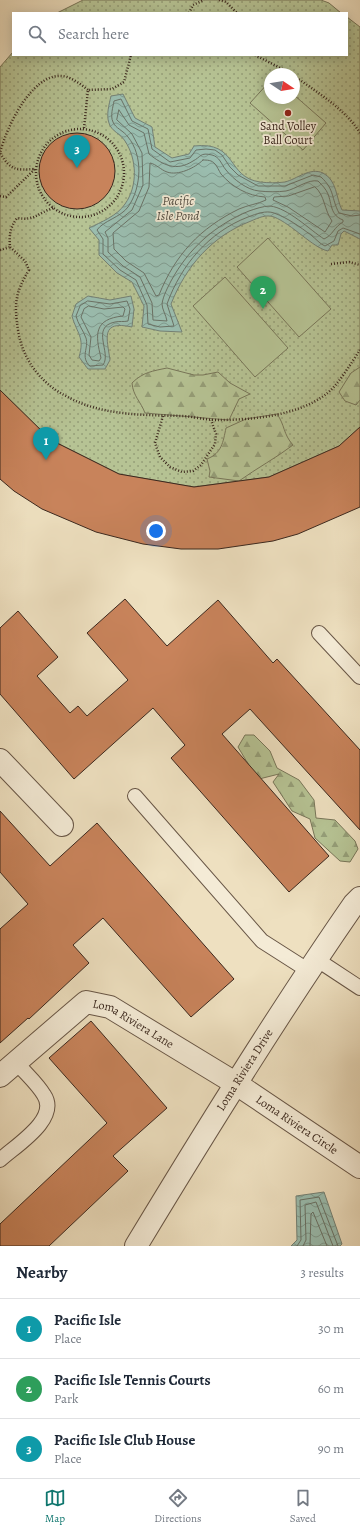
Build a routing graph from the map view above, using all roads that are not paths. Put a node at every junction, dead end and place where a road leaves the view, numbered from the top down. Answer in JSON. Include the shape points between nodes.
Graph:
{"nodes":[{"id":1,"x":319,"y":633,"type":"dead end"},
{"id":2,"x":360,"y":677,"type":"edge"},
{"id":3,"x":0,"y":760,"type":"edge"},
{"id":4,"x":135,"y":796,"type":"dead end"},
{"id":5,"x":62,"y":825,"type":"dead end"},
{"id":6,"x":360,"y":898,"type":"edge"},
{"id":7,"x":312,"y":965,"type":"junction"},
{"id":8,"x":360,"y":988,"type":"edge"},
{"id":9,"x":16,"y":1062,"type":"junction"},
{"id":10,"x":0,"y":1076,"type":"edge"},
{"id":11,"x":235,"y":1083,"type":"junction"},
{"id":12,"x":0,"y":1160,"type":"edge"},
{"id":13,"x":360,"y":1167,"type":"edge"},
{"id":14,"x":136,"y":1246,"type":"edge"}],
"edges":[{"from":1,"to":2,"type":"lane"},
{"from":3,"to":5,"type":"street"},
{"from":4,"to":7,"type":"lane","via":[[262,941]]},
{"from":6,"to":7,"type":"street","name":"Loma Riviera Drive"},
{"from":7,"to":8,"type":"lane"},
{"from":7,"to":11,"type":"street","name":"Loma Riviera Drive"},
{"from":9,"to":10,"type":"street","name":"Loma Riviera Lane"},
{"from":9,"to":11,"type":"street","name":"Loma Riviera Lane","via":[[86,1002],[110,1007]]},
{"from":9,"to":12,"type":"lane","via":[[44,1095],[48,1110],[45,1119]]},
{"from":11,"to":13,"type":"street","name":"Loma Riviera Circle"},
{"from":11,"to":14,"type":"street","name":"Loma Riviera Drive"}]}
